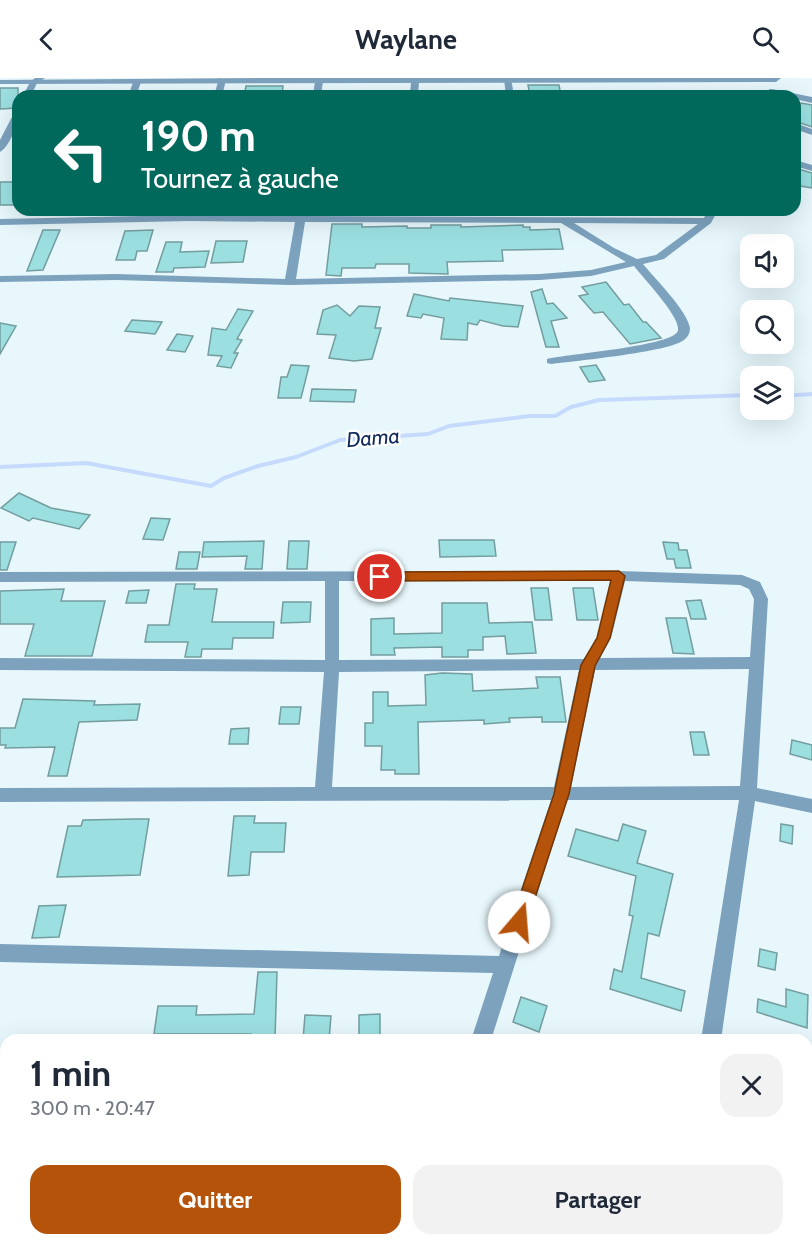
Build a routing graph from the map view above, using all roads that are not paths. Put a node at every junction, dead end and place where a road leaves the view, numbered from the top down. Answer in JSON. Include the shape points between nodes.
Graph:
{"nodes":[{"id":1,"x":508,"y":79,"type":"edge"},
{"id":2,"x":569,"y":79,"type":"edge"},
{"id":3,"x":776,"y":79,"type":"edge"},
{"id":4,"x":37,"y":80,"type":"edge"},
{"id":5,"x":157,"y":80,"type":"edge"},
{"id":6,"x":222,"y":80,"type":"junction"},
{"id":7,"x":673,"y":80,"type":"edge"},
{"id":8,"x":320,"y":81,"type":"junction"},
{"id":9,"x":415,"y":81,"type":"junction"},
{"id":10,"x":0,"y":82,"type":"edge"},
{"id":11,"x":137,"y":82,"type":"junction"},
{"id":12,"x":134,"y":90,"type":"edge"},
{"id":13,"x":220,"y":90,"type":"edge"},
{"id":14,"x":318,"y":90,"type":"edge"},
{"id":15,"x":414,"y":90,"type":"edge"},
{"id":16,"x":12,"y":125,"type":"edge"},
{"id":17,"x":0,"y":149,"type":"edge"},
{"id":18,"x":64,"y":216,"type":"edge"},
{"id":19,"x":302,"y":216,"type":"edge"},
{"id":20,"x":535,"y":216,"type":"edge"},
{"id":21,"x":710,"y":216,"type":"edge"},
{"id":22,"x":564,"y":221,"type":"junction"},
{"id":23,"x":708,"y":221,"type":"junction"},
{"id":24,"x":0,"y":222,"type":"edge"},
{"id":25,"x":637,"y":263,"type":"junction"},
{"id":26,"x":0,"y":279,"type":"edge"},
{"id":27,"x":290,"y":282,"type":"junction"},
{"id":28,"x":551,"y":361,"type":"dead end"},
{"id":29,"x":619,"y":576,"type":"junction"},
{"id":30,"x":0,"y":577,"type":"edge"},
{"id":31,"x":332,"y":577,"type":"junction"},
{"id":32,"x":755,"y":663,"type":"junction"},
{"id":33,"x":0,"y":664,"type":"edge"},
{"id":34,"x":588,"y":665,"type":"junction"},
{"id":35,"x":332,"y":666,"type":"junction"},
{"id":36,"x":748,"y":793,"type":"junction"},
{"id":37,"x":323,"y":794,"type":"junction"},
{"id":38,"x":561,"y":794,"type":"junction"},
{"id":39,"x":0,"y":795,"type":"edge"},
{"id":40,"x":812,"y":806,"type":"edge"},
{"id":41,"x":0,"y":953,"type":"edge"},
{"id":42,"x":505,"y":966,"type":"junction"},
{"id":43,"x":483,"y":1034,"type":"edge"},
{"id":44,"x":712,"y":1034,"type":"edge"}],
"edges":[{"from":1,"to":2,"type":"street"},
{"from":1,"to":9,"type":"street"},
{"from":2,"to":7,"type":"street"},
{"from":3,"to":7,"type":"street"},
{"from":4,"to":10,"type":"street"},
{"from":4,"to":11,"type":"street"},
{"from":5,"to":6,"type":"street"},
{"from":5,"to":11,"type":"street"},
{"from":6,"to":8,"type":"street"},
{"from":6,"to":13,"type":"street"},
{"from":8,"to":9,"type":"street"},
{"from":8,"to":14,"type":"street"},
{"from":9,"to":15,"type":"street"},
{"from":11,"to":12,"type":"street"},
{"from":16,"to":17,"type":"street"},
{"from":18,"to":24,"type":"street"},
{"from":19,"to":27,"type":"street"},
{"from":20,"to":22,"type":"street"},
{"from":21,"to":23,"type":"street"},
{"from":22,"to":23,"type":"street"},
{"from":22,"to":25,"type":"street"},
{"from":23,"to":25,"type":"street","via":[[673,249]]},
{"from":25,"to":27,"type":"street","via":[[591,273],[540,277]]},
{"from":25,"to":28,"type":"street","via":[[684,326],[679,339],[657,346]]},
{"from":26,"to":27,"type":"street","via":[[116,277]]},
{"from":29,"to":31,"type":"street"},
{"from":29,"to":32,"type":"street","via":[[742,580],[755,586],[761,598]]},
{"from":29,"to":34,"type":"street","via":[[604,638]]},
{"from":30,"to":31,"type":"street"},
{"from":31,"to":35,"type":"street"},
{"from":32,"to":34,"type":"street"},
{"from":32,"to":36,"type":"street"},
{"from":33,"to":35,"type":"street"},
{"from":34,"to":35,"type":"street"},
{"from":34,"to":38,"type":"street"},
{"from":35,"to":37,"type":"street"},
{"from":36,"to":38,"type":"street"},
{"from":36,"to":40,"type":"street"},
{"from":36,"to":44,"type":"street"},
{"from":37,"to":38,"type":"street"},
{"from":37,"to":39,"type":"street"},
{"from":38,"to":42,"type":"street"},
{"from":41,"to":42,"type":"street"},
{"from":42,"to":43,"type":"street"}]}
